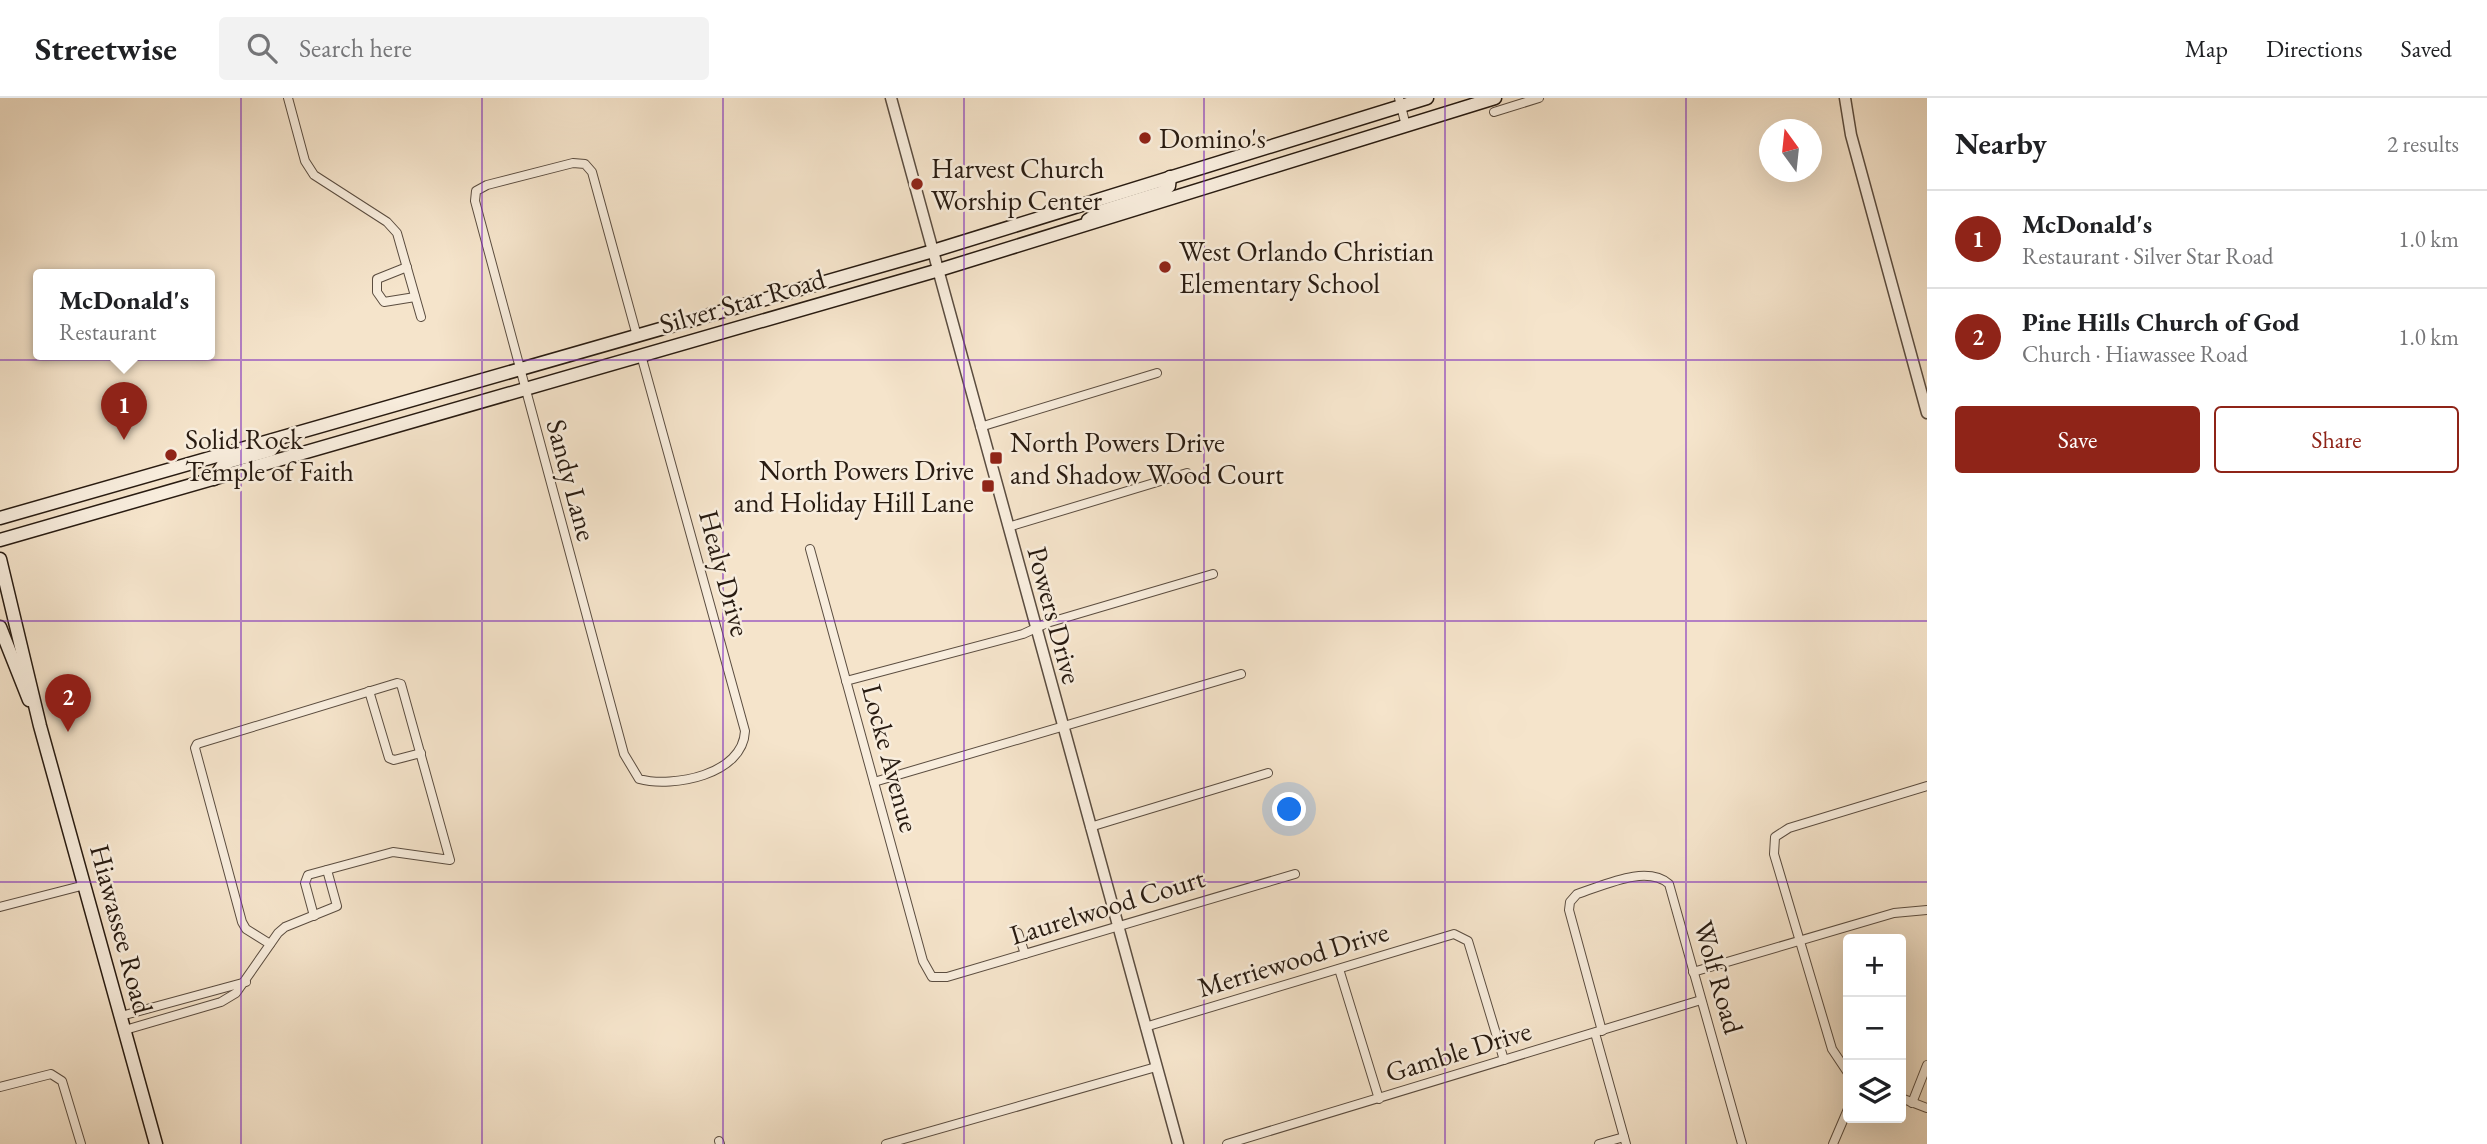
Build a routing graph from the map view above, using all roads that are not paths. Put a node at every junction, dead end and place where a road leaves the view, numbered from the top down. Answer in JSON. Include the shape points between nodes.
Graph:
{"nodes":[{"id":1,"x":288,"y":98,"type":"edge"},
{"id":2,"x":891,"y":98,"type":"edge"},
{"id":3,"x":1427,"y":98,"type":"edge"},
{"id":4,"x":1495,"y":98,"type":"edge"},
{"id":5,"x":1539,"y":98,"type":"edge"},
{"id":6,"x":1837,"y":98,"type":"edge"},
{"id":7,"x":1845,"y":98,"type":"edge"},
{"id":8,"x":1400,"y":102,"type":"edge"},
{"id":9,"x":1470,"y":102,"type":"edge"},
{"id":10,"x":1494,"y":112,"type":"dead end"},
{"id":11,"x":1406,"y":126,"type":"junction"},
{"id":12,"x":1851,"y":135,"type":"junction"},
{"id":13,"x":1170,"y":177,"type":"junction"},
{"id":14,"x":1076,"y":228,"type":"junction"},
{"id":15,"x":933,"y":251,"type":"junction"},
{"id":16,"x":407,"y":267,"type":"junction"},
{"id":17,"x":939,"y":270,"type":"junction"},
{"id":18,"x":415,"y":297,"type":"junction"},
{"id":19,"x":421,"y":317,"type":"dead end"},
{"id":20,"x":637,"y":336,"type":"junction"},
{"id":21,"x":641,"y":355,"type":"junction"},
{"id":22,"x":519,"y":369,"type":"junction"},
{"id":23,"x":1157,"y":373,"type":"dead end"},
{"id":24,"x":524,"y":390,"type":"junction"},
{"id":25,"x":1927,"y":413,"type":"edge"},
{"id":26,"x":980,"y":427,"type":"junction"},
{"id":27,"x":281,"y":438,"type":"junction"},
{"id":28,"x":1187,"y":473,"type":"dead end"},
{"id":29,"x":214,"y":479,"type":"junction"},
{"id":30,"x":0,"y":518,"type":"edge"},
{"id":31,"x":1008,"y":527,"type":"junction"},
{"id":32,"x":0,"y":541,"type":"edge"},
{"id":33,"x":810,"y":549,"type":"dead end"},
{"id":34,"x":0,"y":559,"type":"edge"},
{"id":35,"x":1213,"y":574,"type":"dead end"},
{"id":36,"x":0,"y":627,"type":"edge"},
{"id":37,"x":1035,"y":628,"type":"junction"},
{"id":38,"x":1241,"y":674,"type":"dead end"},
{"id":39,"x":846,"y":681,"type":"junction"},
{"id":40,"x":369,"y":691,"type":"junction"},
{"id":41,"x":40,"y":726,"type":"junction"},
{"id":42,"x":1062,"y":727,"type":"junction"},
{"id":43,"x":421,"y":753,"type":"junction"},
{"id":44,"x":1268,"y":773,"type":"dead end"},
{"id":45,"x":694,"y":775,"type":"joint"},
{"id":46,"x":874,"y":782,"type":"junction"},
{"id":47,"x":1927,"y":786,"type":"edge"},
{"id":48,"x":1090,"y":827,"type":"junction"},
{"id":49,"x":327,"y":870,"type":"junction"},
{"id":50,"x":1295,"y":874,"type":"dead end"},
{"id":51,"x":85,"y":885,"type":"junction"},
{"id":52,"x":0,"y":907,"type":"edge"},
{"id":53,"x":1927,"y":910,"type":"edge"},
{"id":54,"x":314,"y":916,"type":"junction"},
{"id":55,"x":1117,"y":926,"type":"junction"},
{"id":56,"x":1018,"y":933,"type":"dead end"},
{"id":57,"x":1801,"y":940,"type":"junction"},
{"id":58,"x":270,"y":944,"type":"junction"},
{"id":59,"x":1025,"y":954,"type":"junction"},
{"id":60,"x":1339,"y":969,"type":"junction"},
{"id":61,"x":1693,"y":972,"type":"junction"},
{"id":62,"x":932,"y":977,"type":"joint"},
{"id":63,"x":246,"y":982,"type":"junction"},
{"id":64,"x":1701,"y":1000,"type":"junction"},
{"id":65,"x":121,"y":1016,"type":"junction"},
{"id":66,"x":1145,"y":1027,"type":"junction"},
{"id":67,"x":125,"y":1030,"type":"junction"},
{"id":68,"x":1598,"y":1032,"type":"junction"},
{"id":69,"x":1504,"y":1060,"type":"junction"},
{"id":70,"x":1927,"y":1065,"type":"edge"},
{"id":71,"x":1843,"y":1066,"type":"edge"},
{"id":72,"x":1156,"y":1067,"type":"junction"},
{"id":73,"x":0,"y":1087,"type":"edge"},
{"id":74,"x":1379,"y":1099,"type":"junction"},
{"id":75,"x":1906,"y":1100,"type":"edge"},
{"id":76,"x":1912,"y":1103,"type":"junction"},
{"id":77,"x":1927,"y":1108,"type":"edge"},
{"id":78,"x":1843,"y":1121,"type":"edge"},
{"id":79,"x":1625,"y":1140,"type":"edge"},
{"id":80,"x":81,"y":1144,"type":"edge"},
{"id":81,"x":156,"y":1144,"type":"edge"},
{"id":82,"x":887,"y":1144,"type":"edge"},
{"id":83,"x":1178,"y":1144,"type":"edge"},
{"id":84,"x":1227,"y":1144,"type":"edge"},
{"id":85,"x":1599,"y":1144,"type":"edge"},
{"id":86,"x":1742,"y":1144,"type":"edge"},
{"id":87,"x":1833,"y":1144,"type":"edge"}],
"edges":[{"from":1,"to":16,"type":"street","via":[[305,161],[314,175],[387,222],[397,233]]},
{"from":2,"to":15,"type":"street","name":"Powers Drive"},
{"from":3,"to":8,"type":"main road","name":"Silver Star Road"},
{"from":4,"to":9,"type":"main road","name":"Silver Star Road"},
{"from":5,"to":10,"type":"street"},
{"from":6,"to":12,"type":"street"},
{"from":7,"to":12,"type":"street"},
{"from":8,"to":11,"type":"street"},
{"from":8,"to":13,"type":"main road","name":"Silver Star Road"},
{"from":9,"to":11,"type":"main road","name":"Silver Star Road"},
{"from":11,"to":14,"type":"main road","name":"Silver Star Road"},
{"from":12,"to":25,"type":"street"},
{"from":13,"to":14,"type":"main road","via":[[1163,192],[1102,211]]},
{"from":13,"to":15,"type":"main road","name":"Silver Star Road"},
{"from":14,"to":17,"type":"main road","name":"Silver Star Road"},
{"from":15,"to":17,"type":"street","name":"Powers Drive"},
{"from":15,"to":20,"type":"main road","name":"Silver Star Road"},
{"from":16,"to":18,"type":"street"},
{"from":16,"to":18,"type":"street","via":[[377,279],[377,292],[384,302]]},
{"from":17,"to":21,"type":"main road","name":"Silver Star Road"},
{"from":17,"to":26,"type":"street","name":"Powers Drive"},
{"from":18,"to":19,"type":"street"},
{"from":20,"to":22,"type":"main road","name":"Silver Star Road"},
{"from":20,"to":22,"type":"street","name":"Sandy Lane","via":[[592,172],[585,164],[487,185],[476,191],[475,201]]},
{"from":21,"to":24,"type":"main road","name":"Silver Star Road"},
{"from":21,"to":45,"type":"street","name":"Healy Drive","via":[[745,732],[740,752],[726,765]]},
{"from":22,"to":24,"type":"street","name":"Sandy Lane"},
{"from":22,"to":27,"type":"main road","name":"Silver Star Road"},
{"from":23,"to":26,"type":"street"},
{"from":24,"to":29,"type":"main road","name":"Silver Star Road"},
{"from":24,"to":45,"type":"street","name":"Sandy Lane","via":[[630,769],[639,779],[653,782]]},
{"from":26,"to":31,"type":"street","name":"Powers Drive"},
{"from":27,"to":29,"type":"main road","via":[[271,450],[224,463]]},
{"from":27,"to":30,"type":"main road","name":"Silver Star Road"},
{"from":28,"to":31,"type":"street"},
{"from":29,"to":32,"type":"main road","name":"Silver Star Road"},
{"from":31,"to":37,"type":"street","name":"Powers Drive"},
{"from":33,"to":39,"type":"street","name":"Locke Avenue"},
{"from":34,"to":41,"type":"main road","name":"Hiawassee Road"},
{"from":35,"to":37,"type":"street"},
{"from":36,"to":41,"type":"main road","name":"Hiawassee Road"},
{"from":37,"to":39,"type":"street"},
{"from":37,"to":42,"type":"street","name":"Powers Drive"},
{"from":38,"to":42,"type":"street"},
{"from":39,"to":46,"type":"street","name":"Locke Avenue"},
{"from":40,"to":43,"type":"street","via":[[388,758]]},
{"from":40,"to":43,"type":"street","via":[[401,684]]},
{"from":40,"to":58,"type":"street","via":[[200,741],[195,748],[242,922]]},
{"from":41,"to":51,"type":"main road","name":"Hiawassee Road"},
{"from":42,"to":46,"type":"street"},
{"from":42,"to":48,"type":"street","name":"Powers Drive"},
{"from":43,"to":49,"type":"street","via":[[450,860],[393,852]]},
{"from":44,"to":48,"type":"street"},
{"from":46,"to":62,"type":"street","name":"Locke Avenue","via":[[923,961]]},
{"from":47,"to":57,"type":"street","via":[[1789,828],[1775,837],[1774,854]]},
{"from":48,"to":55,"type":"street","name":"Powers Drive"},
{"from":49,"to":54,"type":"street","via":[[306,879]]},
{"from":49,"to":54,"type":"street","via":[[337,906]]},
{"from":50,"to":55,"type":"street","name":"Laurelwood Court"},
{"from":51,"to":52,"type":"street"},
{"from":51,"to":65,"type":"main road","name":"Hiawassee Road"},
{"from":53,"to":57,"type":"street","via":[[1894,912]]},
{"from":54,"to":58,"type":"street","via":[[285,927]]},
{"from":55,"to":59,"type":"street","name":"Laurelwood Court"},
{"from":55,"to":66,"type":"street","name":"Powers Drive"},
{"from":56,"to":59,"type":"street"},
{"from":57,"to":61,"type":"street"},
{"from":57,"to":71,"type":"street","via":[[1832,1049]]},
{"from":58,"to":63,"type":"street"},
{"from":59,"to":62,"type":"street","name":"Laurelwood Court","via":[[947,977]]},
{"from":60,"to":66,"type":"street","name":"Merriewood Drive"},
{"from":60,"to":69,"type":"street","name":"Merriewood Drive","via":[[1454,934],[1468,941]]},
{"from":60,"to":74,"type":"street"},
{"from":61,"to":64,"type":"street","name":"Wolf Road"},
{"from":61,"to":68,"type":"street","name":"Wolf Road","via":[[1669,884],[1661,877],[1648,874],[1577,894],[1569,911]]},
{"from":63,"to":65,"type":"street"},
{"from":63,"to":67,"type":"street","via":[[221,1002]]},
{"from":64,"to":68,"type":"street","name":"Gamble Drive"},
{"from":64,"to":86,"type":"street","name":"Wolf Road"},
{"from":65,"to":67,"type":"main road","name":"Hiawassee Road"},
{"from":66,"to":72,"type":"street","name":"Powers Drive"},
{"from":67,"to":81,"type":"main road","name":"Hiawassee Road"},
{"from":68,"to":69,"type":"street","name":"Gamble Drive"},
{"from":68,"to":79,"type":"street","name":"Wolf Road"},
{"from":69,"to":74,"type":"street","name":"Gamble Drive"},
{"from":70,"to":76,"type":"street"},
{"from":72,"to":82,"type":"street"},
{"from":72,"to":83,"type":"street","name":"Powers Drive"},
{"from":73,"to":80,"type":"street","via":[[51,1074],[61,1080]]},
{"from":74,"to":84,"type":"street","name":"Gamble Drive"},
{"from":75,"to":76,"type":"street"},
{"from":76,"to":77,"type":"street"},
{"from":78,"to":87,"type":"street"},
{"from":79,"to":85,"type":"street"}]}
